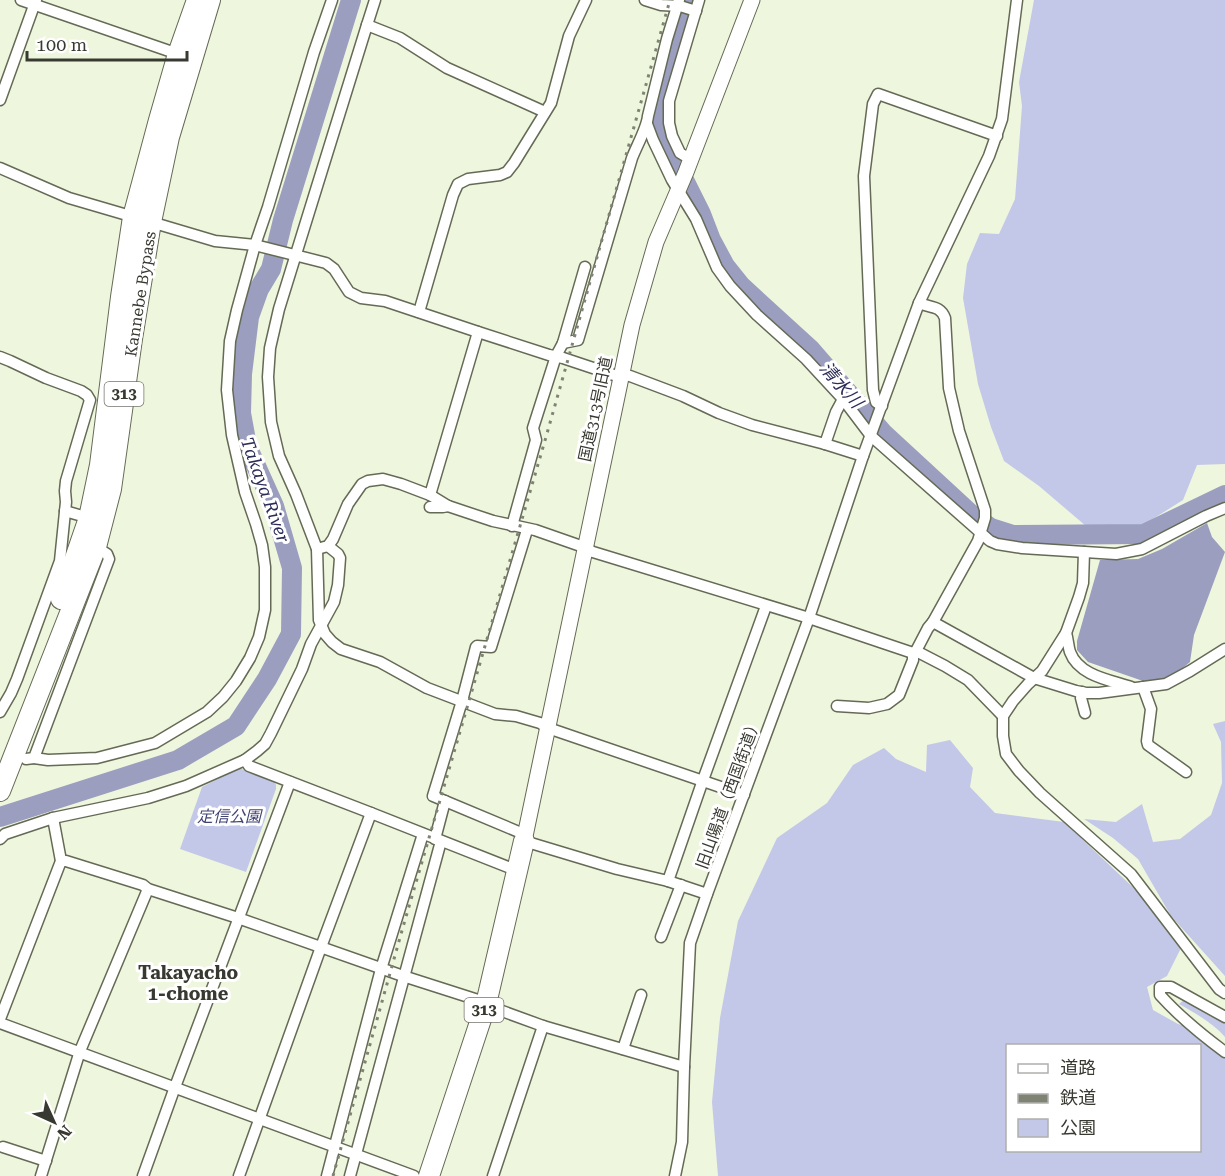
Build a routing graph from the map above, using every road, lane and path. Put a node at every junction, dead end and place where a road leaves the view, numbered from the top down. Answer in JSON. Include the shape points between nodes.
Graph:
{"nodes":[{"id":1,"x":21,"y":0,"type":"edge"},
{"id":2,"x":196,"y":0,"type":"edge"},
{"id":3,"x":210,"y":0,"type":"edge"},
{"id":4,"x":332,"y":0,"type":"edge"},
{"id":5,"x":375,"y":0,"type":"edge"},
{"id":6,"x":586,"y":0,"type":"edge"},
{"id":7,"x":645,"y":0,"type":"edge"},
{"id":8,"x":752,"y":0,"type":"edge"},
{"id":9,"x":1017,"y":0,"type":"edge"},
{"id":10,"x":35,"y":2,"type":"edge"},
{"id":11,"x":679,"y":4,"type":"edge"},
{"id":12,"x":696,"y":7,"type":"edge"},
{"id":13,"x":368,"y":25,"type":"junction"},
{"id":14,"x":177,"y":54,"type":"junction"},
{"id":15,"x":0,"y":100,"type":"edge"},
{"id":16,"x":545,"y":112,"type":"junction"},
{"id":17,"x":647,"y":124,"type":"junction"},
{"id":18,"x":997,"y":136,"type":"junction"},
{"id":19,"x":688,"y":166,"type":"junction"},
{"id":20,"x":0,"y":168,"type":"edge"},
{"id":21,"x":679,"y":188,"type":"junction"},
{"id":22,"x":142,"y":220,"type":"junction"},
{"id":23,"x":258,"y":245,"type":"junction"},
{"id":24,"x":295,"y":256,"type":"junction"},
{"id":25,"x":585,"y":267,"type":"dead end"},
{"id":26,"x":919,"y":303,"type":"junction"},
{"id":27,"x":419,"y":312,"type":"junction"},
{"id":28,"x":478,"y":332,"type":"junction"},
{"id":29,"x":563,"y":343,"type":"junction"},
{"id":30,"x":556,"y":356,"type":"junction"},
{"id":31,"x":0,"y":357,"type":"edge"},
{"id":32,"x":620,"y":375,"type":"junction"},
{"id":33,"x":843,"y":399,"type":"junction"},
{"id":34,"x":880,"y":411,"type":"junction"},
{"id":35,"x":872,"y":434,"type":"junction"},
{"id":36,"x":825,"y":444,"type":"junction"},
{"id":37,"x":863,"y":456,"type":"junction"},
{"id":38,"x":430,"y":495,"type":"junction"},
{"id":39,"x":448,"y":506,"type":"junction"},
{"id":40,"x":430,"y":507,"type":"dead end"},
{"id":41,"x":1225,"y":508,"type":"edge"},
{"id":42,"x":65,"y":511,"type":"junction"},
{"id":43,"x":89,"y":519,"type":"junction"},
{"id":44,"x":512,"y":526,"type":"junction"},
{"id":45,"x":527,"y":530,"type":"junction"},
{"id":46,"x":982,"y":531,"type":"junction"},
{"id":47,"x":96,"y":548,"type":"junction"},
{"id":48,"x":322,"y":548,"type":"junction"},
{"id":49,"x":585,"y":549,"type":"junction"},
{"id":50,"x":1084,"y":552,"type":"junction"},
{"id":51,"x":766,"y":606,"type":"junction"},
{"id":52,"x":809,"y":618,"type":"junction"},
{"id":53,"x":933,"y":622,"type":"junction"},
{"id":54,"x":321,"y":626,"type":"junction"},
{"id":55,"x":1066,"y":633,"type":"junction"},
{"id":56,"x":1225,"y":649,"type":"edge"},
{"id":57,"x":914,"y":652,"type":"junction"},
{"id":58,"x":1034,"y":678,"type":"junction"},
{"id":59,"x":1140,"y":687,"type":"junction"},
{"id":60,"x":1082,"y":692,"type":"junction"},
{"id":61,"x":462,"y":701,"type":"junction"},
{"id":62,"x":837,"y":706,"type":"dead end"},
{"id":63,"x":0,"y":712,"type":"edge"},
{"id":64,"x":1085,"y":714,"type":"dead end"},
{"id":65,"x":1003,"y":716,"type":"junction"},
{"id":66,"x":548,"y":728,"type":"junction"},
{"id":67,"x":0,"y":758,"type":"edge"},
{"id":68,"x":245,"y":760,"type":"junction"},
{"id":69,"x":1186,"y":772,"type":"dead end"},
{"id":70,"x":703,"y":780,"type":"junction"},
{"id":71,"x":290,"y":782,"type":"junction"},
{"id":72,"x":3,"y":784,"type":"edge"},
{"id":73,"x":744,"y":795,"type":"junction"},
{"id":74,"x":445,"y":801,"type":"junction"},
{"id":75,"x":371,"y":813,"type":"junction"},
{"id":76,"x":53,"y":818,"type":"junction"},
{"id":77,"x":423,"y":834,"type":"junction"},
{"id":78,"x":525,"y":838,"type":"junction"},
{"id":79,"x":0,"y":839,"type":"edge"},
{"id":80,"x":438,"y":840,"type":"junction"},
{"id":81,"x":61,"y":861,"type":"junction"},
{"id":82,"x":518,"y":871,"type":"junction"},
{"id":83,"x":668,"y":881,"type":"junction"},
{"id":84,"x":681,"y":885,"type":"junction"},
{"id":85,"x":148,"y":889,"type":"junction"},
{"id":86,"x":707,"y":894,"type":"junction"},
{"id":87,"x":238,"y":918,"type":"junction"},
{"id":88,"x":661,"y":937,"type":"dead end"},
{"id":89,"x":321,"y":947,"type":"junction"},
{"id":90,"x":381,"y":969,"type":"junction"},
{"id":91,"x":403,"y":976,"type":"junction"},
{"id":92,"x":1225,"y":993,"type":"edge"},
{"id":93,"x":641,"y":995,"type":"dead end"},
{"id":94,"x":486,"y":1004,"type":"junction"},
{"id":95,"x":1225,"y":1017,"type":"edge"},
{"id":96,"x":0,"y":1021,"type":"edge"},
{"id":97,"x":543,"y":1026,"type":"junction"},
{"id":98,"x":623,"y":1049,"type":"junction"},
{"id":99,"x":80,"y":1051,"type":"junction"},
{"id":100,"x":1225,"y":1052,"type":"edge"},
{"id":101,"x":684,"y":1067,"type":"junction"},
{"id":102,"x":175,"y":1087,"type":"junction"},
{"id":103,"x":259,"y":1120,"type":"junction"},
{"id":104,"x":3,"y":1147,"type":"dead end"},
{"id":105,"x":336,"y":1147,"type":"junction"},
{"id":106,"x":356,"y":1154,"type":"junction"},
{"id":107,"x":46,"y":1161,"type":"junction"},
{"id":108,"x":41,"y":1176,"type":"edge"},
{"id":109,"x":143,"y":1176,"type":"edge"},
{"id":110,"x":239,"y":1176,"type":"edge"},
{"id":111,"x":327,"y":1176,"type":"edge"},
{"id":112,"x":350,"y":1176,"type":"edge"},
{"id":113,"x":414,"y":1176,"type":"edge"},
{"id":114,"x":429,"y":1176,"type":"edge"},
{"id":115,"x":493,"y":1176,"type":"edge"},
{"id":116,"x":675,"y":1176,"type":"edge"}],
"edges":[{"from":1,"to":10,"type":"street"},
{"from":2,"to":14,"type":"highway","name":"Kannebe Bypass","number":"313"},
{"from":3,"to":22,"type":"highway","name":"Kannebe Bypass","number":"313"},
{"from":4,"to":23,"type":"street"},
{"from":5,"to":13,"type":"street"},
{"from":6,"to":16,"type":"street","via":[[569,36],[551,103]]},
{"from":7,"to":11,"type":"street","via":[[661,5]]},
{"from":8,"to":19,"type":"street","name":"国道313号旧道"},
{"from":9,"to":18,"type":"street","name":"旧山陽道（西国街道）","via":[[1004,110]]},
{"from":10,"to":14,"type":"street"},
{"from":10,"to":15,"type":"street"},
{"from":11,"to":12,"type":"street"},
{"from":11,"to":17,"type":"street"},
{"from":12,"to":19,"type":"street","via":[[669,101],[672,136]]},
{"from":13,"to":16,"type":"street","via":[[400,38],[447,68]]},
{"from":13,"to":24,"type":"street"},
{"from":14,"to":22,"type":"highway","name":"Kannebe Bypass","number":"313","via":[[159,120]]},
{"from":16,"to":27,"type":"street","via":[[507,172],[458,184]]},
{"from":17,"to":21,"type":"street"},
{"from":17,"to":29,"type":"street","via":[[632,158],[578,340]]},
{"from":18,"to":26,"type":"street","name":"旧山陽道（西国街道）"},
{"from":18,"to":34,"type":"street","via":[[878,94],[873,104],[864,187],[873,390]]},
{"from":19,"to":21,"type":"street","name":"国道313号旧道"},
{"from":20,"to":22,"type":"street","via":[[69,198]]},
{"from":21,"to":32,"type":"street","name":"国道313号旧道","via":[[656,242]]},
{"from":21,"to":33,"type":"street","via":[[717,268],[730,286]]},
{"from":22,"to":23,"type":"street","via":[[215,241]]},
{"from":22,"to":43,"type":"highway","name":"Kannebe Bypass","number":"313","via":[[122,297]]},
{"from":22,"to":47,"type":"highway","name":"Kannebe Bypass","number":"313","via":[[132,339],[111,489]]},
{"from":23,"to":24,"type":"street"},
{"from":23,"to":47,"type":"street","via":[[230,341],[227,390],[238,468],[266,567],[266,610],[259,638],[223,697],[207,712],[155,743],[97,758],[30,758],[109,559]]},
{"from":24,"to":27,"type":"street","via":[[326,263],[349,292],[361,298]]},
{"from":24,"to":48,"type":"street","via":[[270,348],[271,422],[279,456]]},
{"from":25,"to":29,"type":"street"},
{"from":26,"to":34,"type":"street","name":"旧山陽道（西国街道）"},
{"from":26,"to":46,"type":"street","via":[[935,307],[945,318],[949,388],[985,510]]},
{"from":27,"to":28,"type":"street"},
{"from":28,"to":30,"type":"street"},
{"from":28,"to":38,"type":"street"},
{"from":29,"to":30,"type":"street"},
{"from":30,"to":32,"type":"street"},
{"from":30,"to":44,"type":"street","via":[[533,428],[536,440]]},
{"from":31,"to":42,"type":"street","via":[[81,391],[90,400],[66,481]]},
{"from":32,"to":36,"type":"street","via":[[752,425]]},
{"from":32,"to":49,"type":"street","name":"国道313号旧道"},
{"from":33,"to":35,"type":"street"},
{"from":33,"to":36,"type":"street"},
{"from":34,"to":35,"type":"street","name":"旧山陽道（西国街道）"},
{"from":35,"to":37,"type":"street","name":"旧山陽道（西国街道）"},
{"from":35,"to":46,"type":"street"},
{"from":36,"to":37,"type":"street"},
{"from":37,"to":52,"type":"street","name":"旧山陽道（西国街道）"},
{"from":38,"to":39,"type":"street"},
{"from":38,"to":48,"type":"street","via":[[383,479],[368,481],[348,504],[333,539]]},
{"from":39,"to":40,"type":"street"},
{"from":39,"to":44,"type":"street"},
{"from":41,"to":50,"type":"street","via":[[1142,549],[1116,554]]},
{"from":42,"to":43,"type":"street"},
{"from":42,"to":63,"type":"street","via":[[60,561],[17,679]]},
{"from":43,"to":67,"type":"highway","name":"Kannebe Bypass","number":"313"},
{"from":44,"to":45,"type":"street"},
{"from":45,"to":49,"type":"street"},
{"from":45,"to":61,"type":"street","via":[[491,647],[476,647]]},
{"from":46,"to":50,"type":"street","via":[[990,541],[1009,547]]},
{"from":46,"to":53,"type":"street"},
{"from":47,"to":72,"type":"highway","name":"Kannebe Bypass","number":"313"},
{"from":48,"to":54,"type":"street"},
{"from":48,"to":54,"type":"street","via":[[340,558],[334,602]]},
{"from":49,"to":51,"type":"street"},
{"from":49,"to":66,"type":"street","name":"国道313号旧道"},
{"from":50,"to":55,"type":"street","via":[[1083,583]]},
{"from":51,"to":52,"type":"street"},
{"from":51,"to":70,"type":"street"},
{"from":52,"to":57,"type":"street"},
{"from":52,"to":73,"type":"street","name":"旧山陽道（西国街道）"},
{"from":53,"to":57,"type":"street"},
{"from":53,"to":58,"type":"street"},
{"from":54,"to":61,"type":"street","via":[[341,649],[380,662],[427,688]]},
{"from":54,"to":68,"type":"street","via":[[265,744]]},
{"from":55,"to":58,"type":"street"},
{"from":55,"to":59,"type":"street","via":[[1070,653],[1084,669]]},
{"from":56,"to":59,"type":"street","via":[[1166,684]]},
{"from":57,"to":62,"type":"street","via":[[899,695],[887,704],[869,708]]},
{"from":57,"to":65,"type":"street","via":[[968,680]]},
{"from":58,"to":60,"type":"street"},
{"from":58,"to":65,"type":"street"},
{"from":59,"to":60,"type":"street"},
{"from":59,"to":69,"type":"street","via":[[1150,709],[1148,745]]},
{"from":60,"to":64,"type":"street"},
{"from":61,"to":66,"type":"street"},
{"from":61,"to":74,"type":"street","via":[[433,795]]},
{"from":65,"to":92,"type":"street","via":[[1006,754],[1019,771],[1131,874]]},
{"from":66,"to":70,"type":"street"},
{"from":66,"to":78,"type":"street","name":"国道313号旧道"},
{"from":68,"to":71,"type":"street","via":[[249,766]]},
{"from":68,"to":76,"type":"street","via":[[148,798]]},
{"from":70,"to":73,"type":"street"},
{"from":70,"to":83,"type":"street"},
{"from":71,"to":75,"type":"street"},
{"from":71,"to":87,"type":"street"},
{"from":73,"to":86,"type":"street","name":"旧山陽道（西国街道）"},
{"from":74,"to":78,"type":"street"},
{"from":74,"to":80,"type":"street"},
{"from":75,"to":77,"type":"street"},
{"from":75,"to":89,"type":"street"},
{"from":76,"to":79,"type":"street"},
{"from":76,"to":81,"type":"street"},
{"from":77,"to":80,"type":"street"},
{"from":77,"to":90,"type":"street"},
{"from":78,"to":82,"type":"highway","number":"313"},
{"from":78,"to":83,"type":"street","via":[[617,869]]},
{"from":80,"to":82,"type":"street"},
{"from":80,"to":91,"type":"street"},
{"from":81,"to":85,"type":"street"},
{"from":81,"to":96,"type":"street"},
{"from":82,"to":94,"type":"highway","number":"313"},
{"from":83,"to":84,"type":"street"},
{"from":84,"to":86,"type":"street"},
{"from":84,"to":88,"type":"street"},
{"from":85,"to":87,"type":"street"},
{"from":85,"to":99,"type":"street"},
{"from":86,"to":101,"type":"street","name":"旧山陽道（西国街道）","via":[[690,943]]},
{"from":87,"to":89,"type":"street"},
{"from":87,"to":102,"type":"street"},
{"from":89,"to":90,"type":"street"},
{"from":89,"to":103,"type":"street"},
{"from":90,"to":91,"type":"street"},
{"from":90,"to":105,"type":"street"},
{"from":91,"to":94,"type":"street"},
{"from":91,"to":106,"type":"street"},
{"from":93,"to":98,"type":"street"},
{"from":94,"to":97,"type":"street"},
{"from":94,"to":114,"type":"highway","number":"313"},
{"from":95,"to":100,"type":"street","via":[[1171,987],[1160,987],[1160,995],[1169,1005]]},
{"from":96,"to":99,"type":"street"},
{"from":97,"to":98,"type":"street"},
{"from":97,"to":115,"type":"street"},
{"from":98,"to":101,"type":"street"},
{"from":99,"to":102,"type":"street"},
{"from":99,"to":107,"type":"street"},
{"from":101,"to":116,"type":"street","name":"旧山陽道（西国街道）","via":[[681,1142]]},
{"from":102,"to":103,"type":"street"},
{"from":102,"to":109,"type":"street"},
{"from":103,"to":105,"type":"street"},
{"from":103,"to":110,"type":"street"},
{"from":104,"to":107,"type":"street"},
{"from":105,"to":106,"type":"street"},
{"from":105,"to":111,"type":"street"},
{"from":106,"to":112,"type":"street"},
{"from":106,"to":113,"type":"street"},
{"from":107,"to":108,"type":"street"}]}
